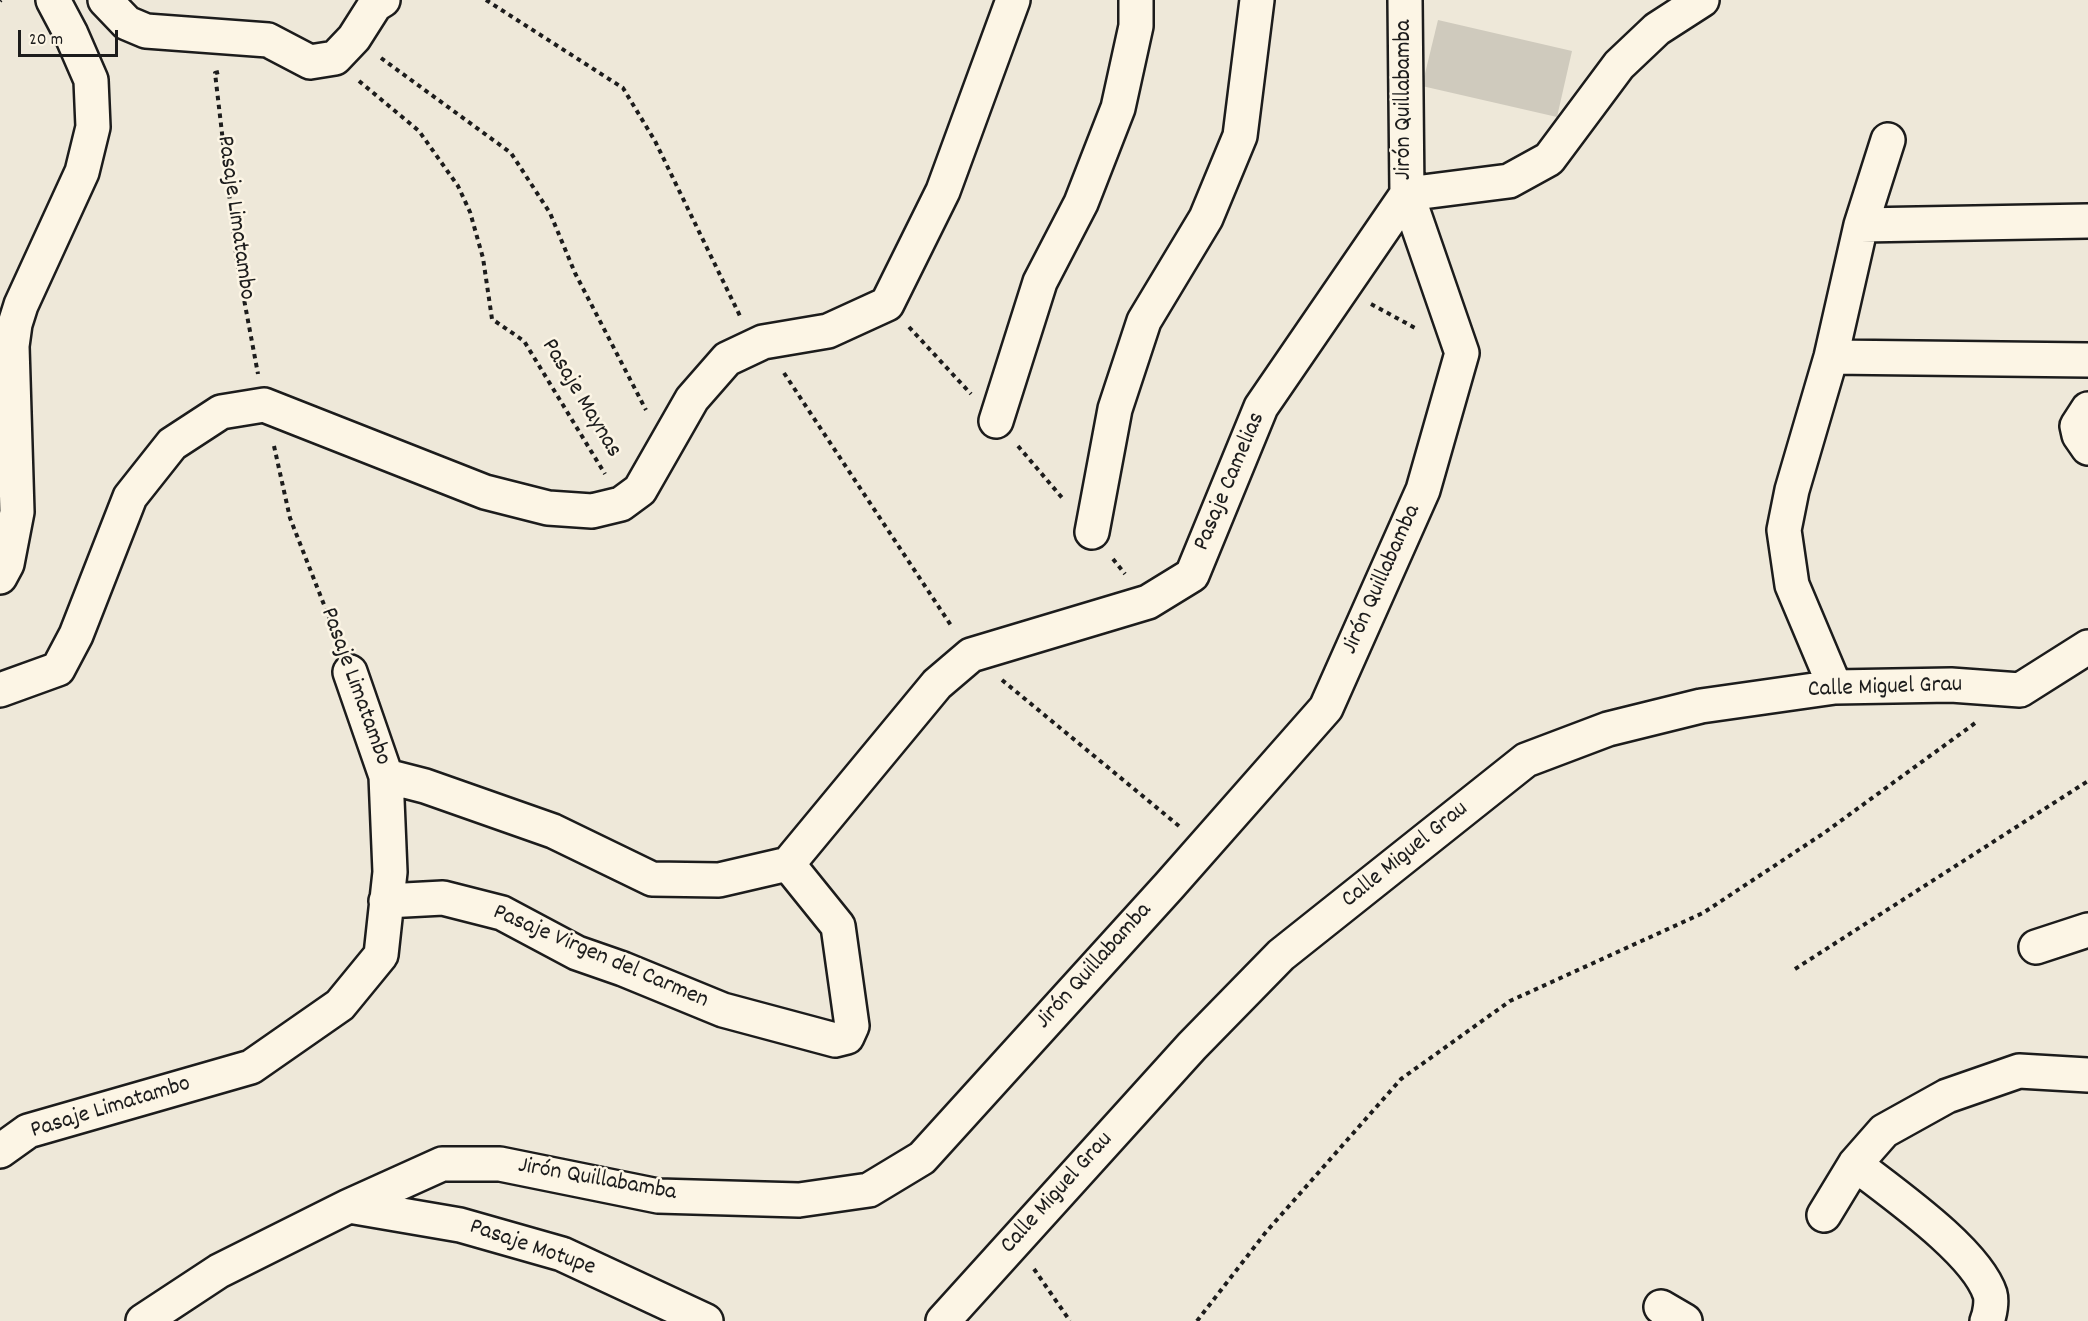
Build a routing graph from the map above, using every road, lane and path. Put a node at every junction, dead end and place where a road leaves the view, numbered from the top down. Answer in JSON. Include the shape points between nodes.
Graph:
{"nodes":[{"id":1,"x":53,"y":0,"type":"edge"},
{"id":2,"x":105,"y":0,"type":"edge"},
{"id":3,"x":383,"y":0,"type":"edge"},
{"id":4,"x":486,"y":0,"type":"edge"},
{"id":5,"x":1013,"y":0,"type":"edge"},
{"id":6,"x":1136,"y":0,"type":"edge"},
{"id":7,"x":1257,"y":0,"type":"edge"},
{"id":8,"x":1405,"y":0,"type":"edge"},
{"id":9,"x":1702,"y":0,"type":"edge"},
{"id":10,"x":345,"y":48,"type":"junction"},
{"id":11,"x":226,"y":70,"type":"dead end"},
{"id":12,"x":1888,"y":140,"type":"dead end"},
{"id":13,"x":1407,"y":194,"type":"junction"},
{"id":14,"x":2088,"y":221,"type":"edge"},
{"id":15,"x":1861,"y":225,"type":"junction"},
{"id":16,"x":1341,"y":288,"type":"junction"},
{"id":17,"x":887,"y":304,"type":"junction"},
{"id":18,"x":763,"y":342,"type":"junction"},
{"id":19,"x":1462,"y":353,"type":"junction"},
{"id":20,"x":1831,"y":357,"type":"junction"},
{"id":21,"x":2088,"y":360,"type":"edge"},
{"id":22,"x":264,"y":405,"type":"junction"},
{"id":23,"x":2088,"y":409,"type":"edge"},
{"id":24,"x":646,"y":418,"type":"dead end"},
{"id":25,"x":996,"y":421,"type":"junction"},
{"id":26,"x":2088,"y":448,"type":"edge"},
{"id":27,"x":621,"y":504,"type":"junction"},
{"id":28,"x":1092,"y":532,"type":"junction"},
{"id":29,"x":0,"y":577,"type":"edge"},
{"id":30,"x":1148,"y":602,"type":"junction"},
{"id":31,"x":2088,"y":647,"type":"edge"},
{"id":32,"x":971,"y":655,"type":"junction"},
{"id":33,"x":350,"y":672,"type":"joint"},
{"id":34,"x":1835,"y":687,"type":"junction"},
{"id":35,"x":0,"y":690,"type":"edge"},
{"id":36,"x":2020,"y":690,"type":"junction"},
{"id":37,"x":386,"y":776,"type":"junction"},
{"id":38,"x":2088,"y":781,"type":"edge"},
{"id":39,"x":1203,"y":845,"type":"junction"},
{"id":40,"x":788,"y":864,"type":"junction"},
{"id":41,"x":386,"y":901,"type":"junction"},
{"id":42,"x":2088,"y":930,"type":"edge"},
{"id":43,"x":2036,"y":947,"type":"dead end"},
{"id":44,"x":1795,"y":969,"type":"dead end"},
{"id":45,"x":2088,"y":1075,"type":"edge"},
{"id":46,"x":0,"y":1151,"type":"edge"},
{"id":47,"x":1856,"y":1164,"type":"junction"},
{"id":48,"x":349,"y":1206,"type":"junction"},
{"id":49,"x":1824,"y":1215,"type":"dead end"},
{"id":50,"x":1014,"y":1242,"type":"junction"},
{"id":51,"x":143,"y":1321,"type":"edge"},
{"id":52,"x":705,"y":1321,"type":"edge"},
{"id":53,"x":943,"y":1321,"type":"edge"},
{"id":54,"x":1070,"y":1321,"type":"edge"},
{"id":55,"x":1197,"y":1321,"type":"edge"},
{"id":56,"x":1987,"y":1321,"type":"edge"}],
"edges":[{"from":1,"to":29,"type":"street","via":[[91,80],[93,127],[82,172],[15,324],[12,346],[17,512],[7,564]]},
{"from":2,"to":10,"type":"street","via":[[127,23],[146,31],[268,40],[310,62]]},
{"from":3,"to":10,"type":"street","via":[[375,5]]},
{"from":4,"to":18,"type":"path","via":[[623,88],[655,141],[747,331]]},
{"from":5,"to":17,"type":"street","via":[[943,191]]},
{"from":6,"to":25,"type":"street","via":[[1136,26],[1118,108],[1081,202],[1040,282]]},
{"from":7,"to":28,"type":"street","via":[[1240,136],[1206,218],[1144,321],[1115,409]]},
{"from":8,"to":13,"type":"street","name":"Jirón Quillabamba"},
{"from":9,"to":13,"type":"street","via":[[1657,29],[1618,65],[1549,159],[1509,181]]},
{"from":10,"to":24,"type":"path","via":[[511,153],[550,213],[575,273],[645,408]]},
{"from":10,"to":27,"type":"path","name":"Pasaje Maynas","via":[[373,94],[419,131],[458,186],[483,258],[492,319],[524,341]]},
{"from":11,"to":22,"type":"path","name":"Pasaje Limatambo","via":[[215,73],[237,262]]},
{"from":12,"to":15,"type":"street"},
{"from":13,"to":16,"type":"street","name":"Pasaje Camelias"},
{"from":13,"to":19,"type":"street","name":"Jirón Quillabamba"},
{"from":14,"to":15,"type":"street"},
{"from":15,"to":20,"type":"street"},
{"from":16,"to":19,"type":"path"},
{"from":16,"to":30,"type":"street","name":"Pasaje Camelias","via":[[1261,407],[1192,576]]},
{"from":17,"to":18,"type":"street","via":[[828,331]]},
{"from":17,"to":25,"type":"path"},
{"from":18,"to":27,"type":"street","via":[[727,359],[692,399],[640,490]]},
{"from":18,"to":32,"type":"path"},
{"from":19,"to":39,"type":"street","name":"Jirón Quillabamba","via":[[1423,490],[1326,708]]},
{"from":20,"to":21,"type":"street"},
{"from":20,"to":34,"type":"street","via":[[1784,530],[1792,585]]},
{"from":22,"to":27,"type":"street","via":[[485,492],[592,511]]},
{"from":22,"to":33,"type":"path","name":"Pasaje Limatambo","via":[[290,518]]},
{"from":22,"to":35,"type":"street","via":[[221,412],[172,444],[130,497],[76,635],[58,669]]},
{"from":23,"to":26,"type":"street","via":[[2077,426]]},
{"from":25,"to":28,"type":"path"},
{"from":28,"to":30,"type":"path"},
{"from":30,"to":32,"type":"street","name":"Pasaje Camelias"},
{"from":31,"to":36,"type":"street"},
{"from":32,"to":39,"type":"path"},
{"from":32,"to":40,"type":"street","via":[[937,684]]},
{"from":33,"to":37,"type":"street","name":"Pasaje Limatambo"},
{"from":34,"to":36,"type":"street","name":"Calle Miguel Grau","via":[[1951,685]]},
{"from":34,"to":50,"type":"street","name":"Calle Miguel Grau","via":[[1701,706],[1608,729],[1526,760],[1281,956],[1192,1046]]},
{"from":36,"to":55,"type":"path","via":[[1824,834],[1703,913],[1510,1001],[1401,1079],[1266,1232]]},
{"from":37,"to":40,"type":"street","via":[[553,831],[652,879],[719,880]]},
{"from":37,"to":41,"type":"street","name":"Pasaje Limatambo","via":[[390,872]]},
{"from":38,"to":44,"type":"path"},
{"from":39,"to":48,"type":"street","name":"Jirón Quillabamba","via":[[922,1158],[869,1190],[799,1200],[658,1196],[500,1164],[442,1164]]},
{"from":40,"to":41,"type":"street","name":"Pasaje Virgen del Carmen","via":[[838,926],[852,1026],[847,1037],[836,1040],[723,1010],[577,953],[502,913],[443,898]]},
{"from":41,"to":46,"type":"street","name":"Pasaje Limatambo","via":[[381,955],[340,1005],[251,1067],[28,1131]]},
{"from":42,"to":43,"type":"street"},
{"from":45,"to":47,"type":"street","via":[[2019,1071],[1947,1096],[1884,1131]]},
{"from":47,"to":49,"type":"street"},
{"from":47,"to":56,"type":"street","via":[[1953,1243],[1983,1278],[1991,1297]]},
{"from":48,"to":51,"type":"street","name":"Jirón Quillabamba","via":[[219,1271]]},
{"from":48,"to":52,"type":"street","name":"Pasaje Motupe","via":[[460,1225],[562,1254]]},
{"from":50,"to":53,"type":"street","name":"Calle Miguel Grau"},
{"from":50,"to":54,"type":"path"}]}
